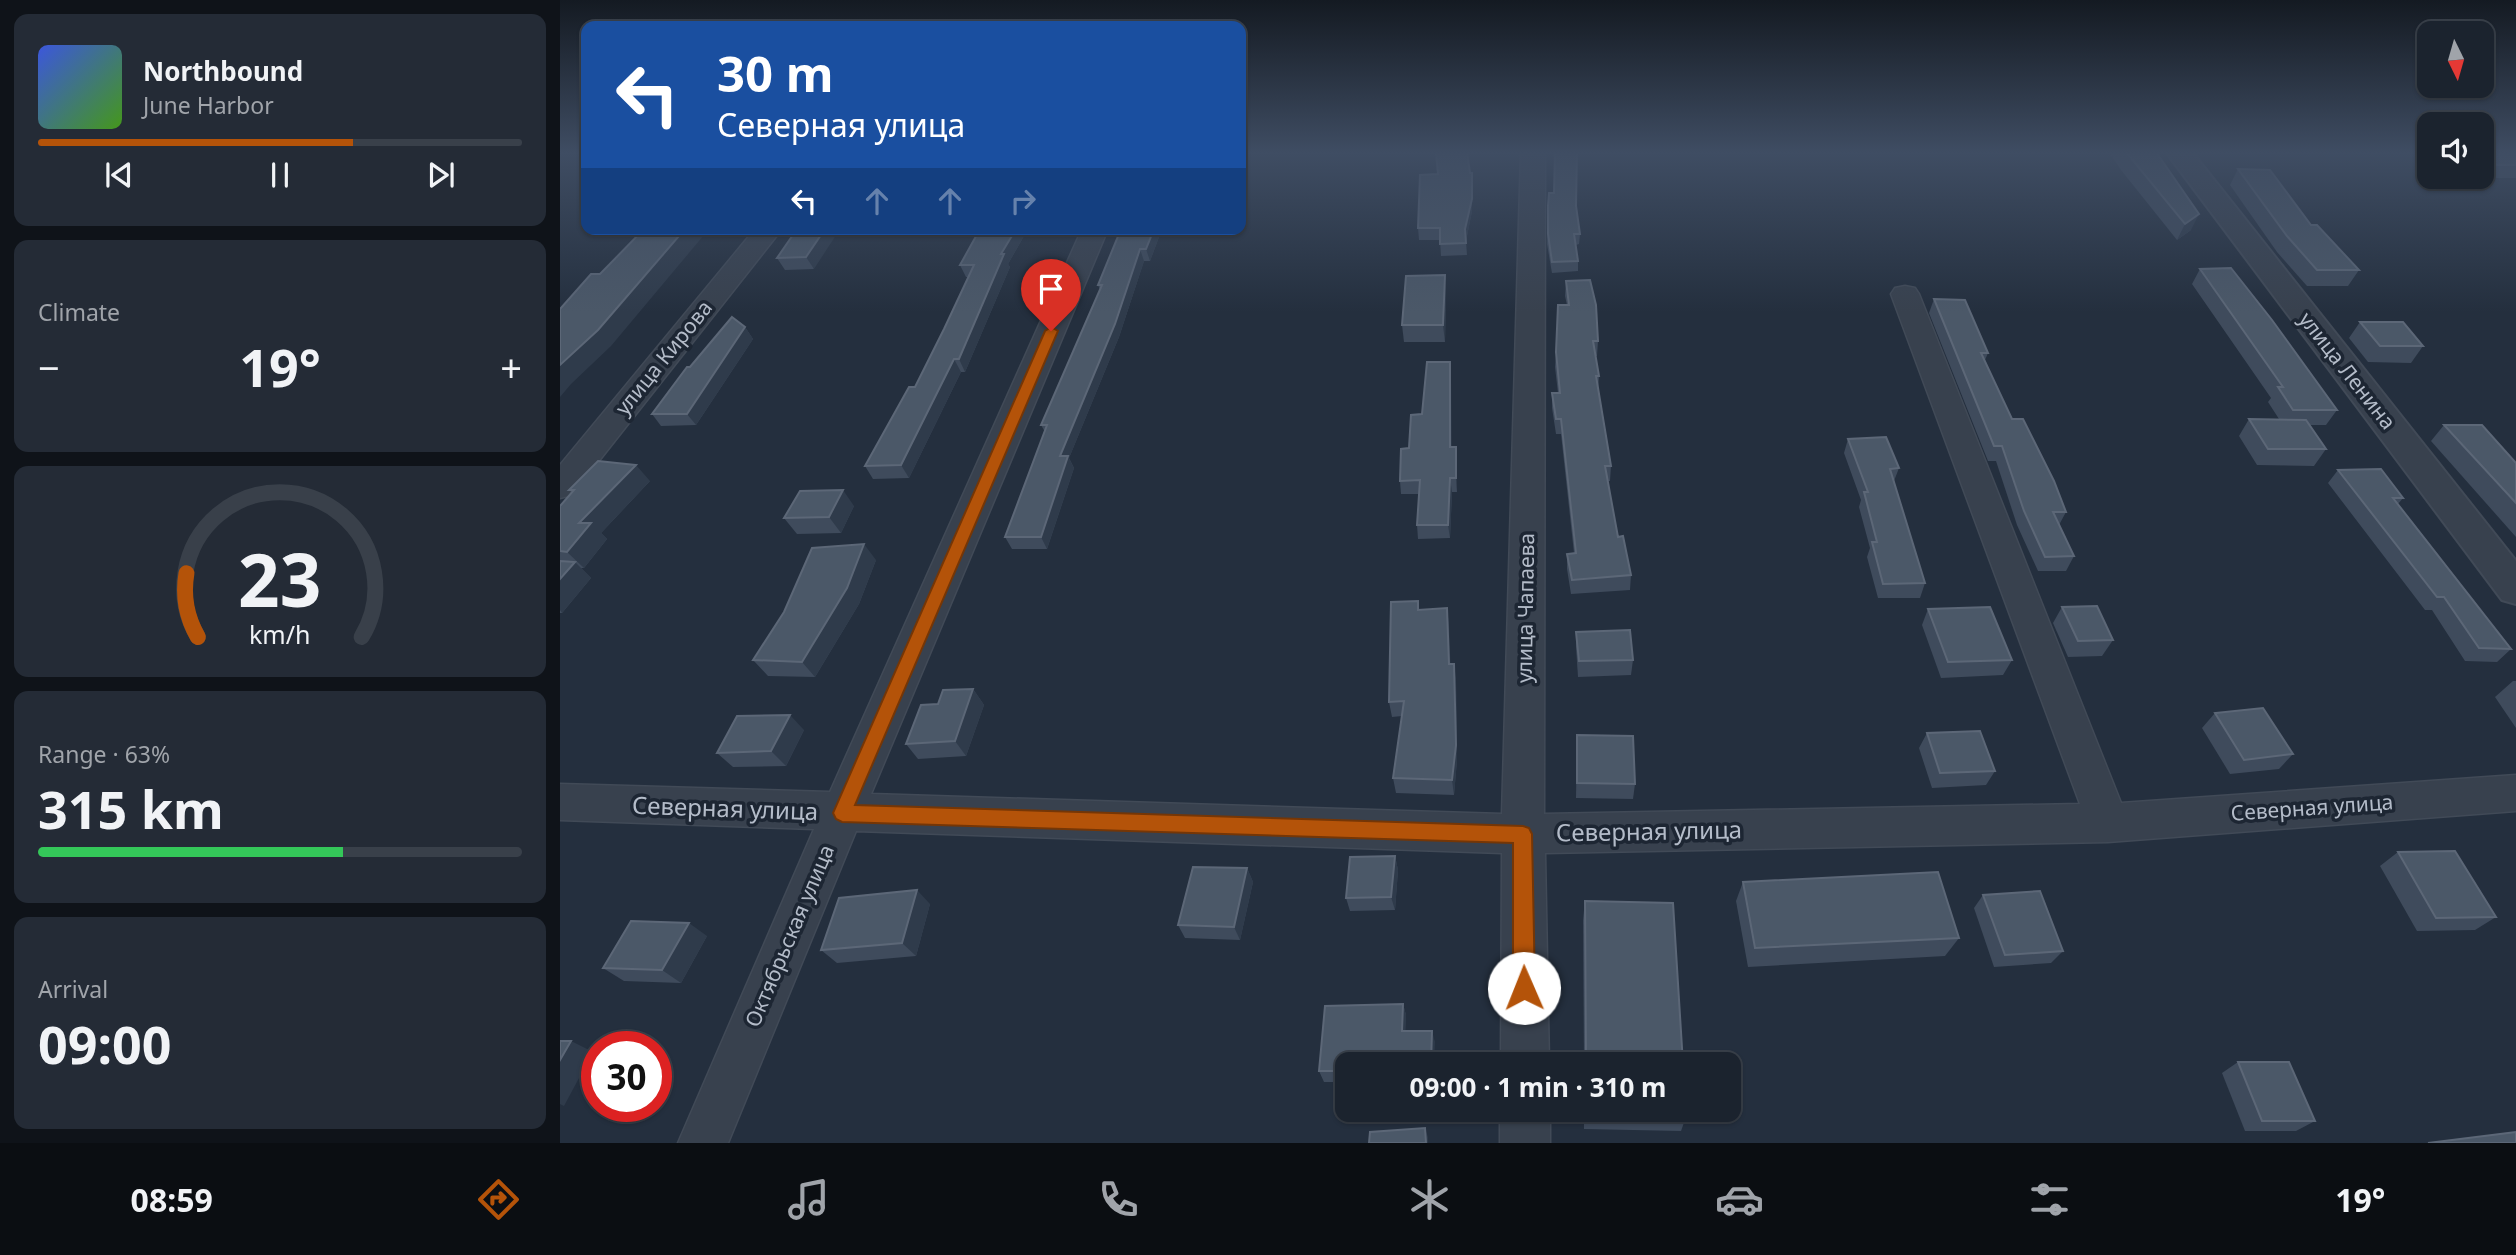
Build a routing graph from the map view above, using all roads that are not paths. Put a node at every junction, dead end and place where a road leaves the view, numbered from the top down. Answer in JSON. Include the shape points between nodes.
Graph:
{"nodes":[{"id":1,"x":1532,"y":205,"type":"edge"},
{"id":2,"x":2220,"y":205,"type":"edge"},
{"id":3,"x":764,"y":235,"type":"edge"},
{"id":4,"x":1093,"y":235,"type":"edge"},
{"id":5,"x":1905,"y":294,"type":"dead end"},
{"id":6,"x":560,"y":487,"type":"edge"},
{"id":7,"x":2516,"y":589,"type":"edge"},
{"id":8,"x":2516,"y":793,"type":"edge"},
{"id":9,"x":560,"y":802,"type":"edge"},
{"id":10,"x":842,"y":813,"type":"junction"},
{"id":11,"x":2108,"y":823,"type":"junction"},
{"id":12,"x":1523,"y":834,"type":"junction"},
{"id":13,"x":1525,"y":1052,"type":"edge"},
{"id":14,"x":1525,"y":1122,"type":"edge"},
{"id":15,"x":703,"y":1143,"type":"edge"},
{"id":16,"x":1525,"y":1143,"type":"edge"}],
"edges":[{"from":1,"to":12,"type":"street","name":"улица Чапаева"},
{"from":2,"to":7,"type":"street","name":"улица Ленина"},
{"from":3,"to":6,"type":"street","name":"улица Кирова"},
{"from":4,"to":10,"type":"street","name":"Октябрьская улица"},
{"from":5,"to":11,"type":"street"},
{"from":8,"to":11,"type":"street","name":"Северная улица"},
{"from":9,"to":10,"type":"street","name":"Северная улица"},
{"from":10,"to":12,"type":"street","name":"Северная улица"},
{"from":10,"to":15,"type":"street","name":"Октябрьская улица"},
{"from":11,"to":12,"type":"street","name":"Северная улица"},
{"from":12,"to":13,"type":"street","name":"улица Чапаева"},
{"from":14,"to":16,"type":"street"}]}
